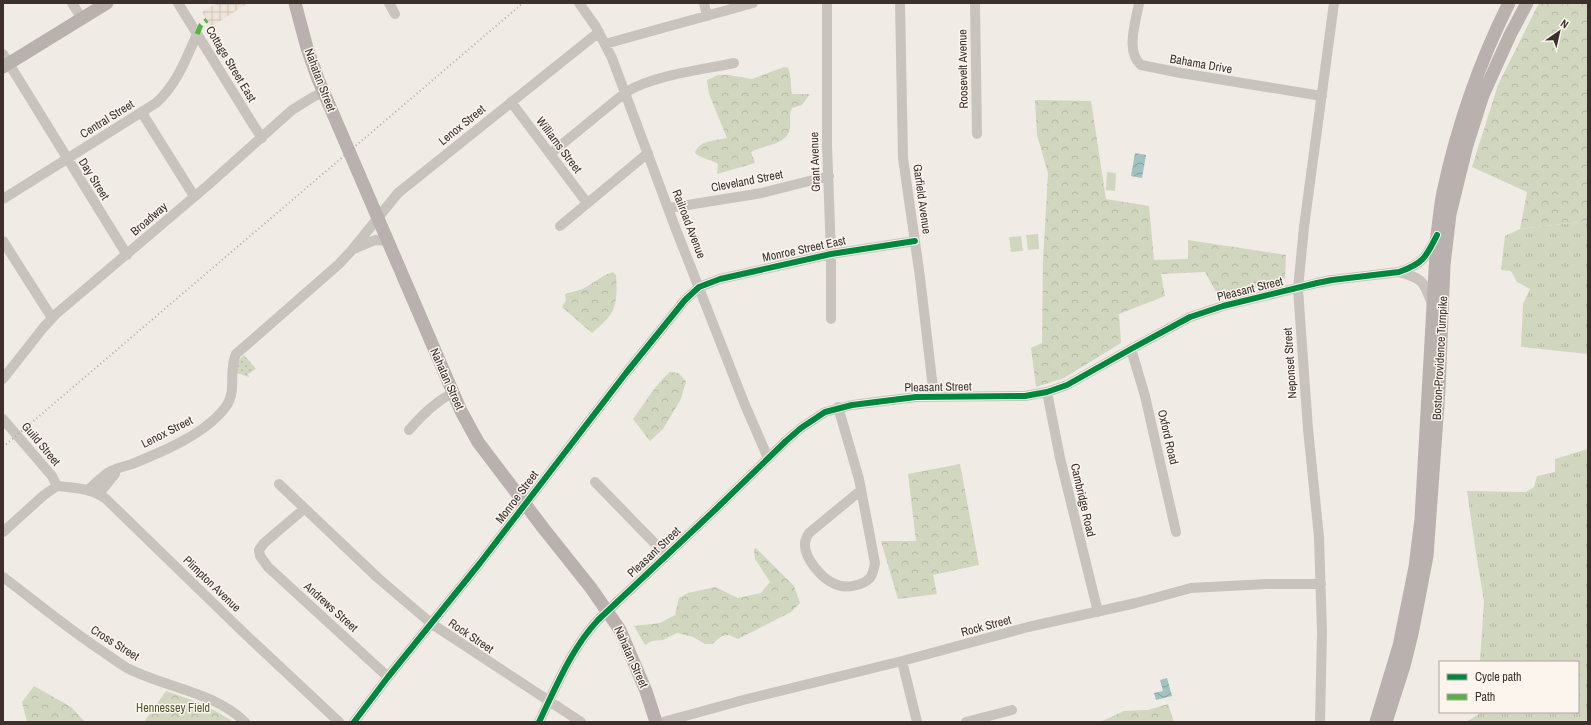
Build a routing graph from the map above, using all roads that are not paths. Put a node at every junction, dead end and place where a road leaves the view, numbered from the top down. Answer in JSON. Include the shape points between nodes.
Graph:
{"nodes":[{"id":1,"x":72,"y":3,"type":"edge"},
{"id":2,"x":107,"y":3,"type":"edge"},
{"id":3,"x":178,"y":3,"type":"edge"},
{"id":4,"x":294,"y":3,"type":"edge"},
{"id":5,"x":389,"y":3,"type":"edge"},
{"id":6,"x":579,"y":3,"type":"edge"},
{"id":7,"x":704,"y":3,"type":"edge"},
{"id":8,"x":752,"y":3,"type":"edge"},
{"id":9,"x":827,"y":3,"type":"edge"},
{"id":10,"x":900,"y":3,"type":"edge"},
{"id":11,"x":975,"y":3,"type":"edge"},
{"id":12,"x":1139,"y":3,"type":"edge"},
{"id":13,"x":1334,"y":3,"type":"edge"},
{"id":14,"x":1509,"y":3,"type":"edge"},
{"id":15,"x":1527,"y":3,"type":"edge"},
{"id":16,"x":395,"y":14,"type":"dead end"},
{"id":17,"x":707,"y":16,"type":"junction"},
{"id":18,"x":82,"y":19,"type":"junction"},
{"id":19,"x":599,"y":32,"type":"junction"},
{"id":20,"x":197,"y":34,"type":"junction"},
{"id":21,"x":605,"y":44,"type":"junction"},
{"id":22,"x":5,"y":62,"type":"edge"},
{"id":23,"x":734,"y":63,"type":"dead end"},
{"id":24,"x":324,"y":92,"type":"junction"},
{"id":25,"x":626,"y":92,"type":"junction"},
{"id":26,"x":1322,"y":96,"type":"junction"},
{"id":27,"x":511,"y":102,"type":"junction"},
{"id":28,"x":142,"y":113,"type":"junction"},
{"id":29,"x":976,"y":134,"type":"dead end"},
{"id":30,"x":262,"y":138,"type":"junction"},
{"id":31,"x":648,"y":153,"type":"junction"},
{"id":32,"x":550,"y":154,"type":"junction"},
{"id":33,"x":67,"y":160,"type":"junction"},
{"id":34,"x":829,"y":176,"type":"junction"},
{"id":35,"x":194,"y":196,"type":"junction"},
{"id":36,"x":3,"y":199,"type":"edge"},
{"id":37,"x":587,"y":203,"type":"junction"},
{"id":38,"x":669,"y":208,"type":"junction"},
{"id":39,"x":377,"y":218,"type":"junction"},
{"id":40,"x":560,"y":226,"type":"dead end"},
{"id":41,"x":1437,"y":234,"type":"junction"},
{"id":42,"x":3,"y":241,"type":"edge"},
{"id":43,"x":387,"y":241,"type":"junction"},
{"id":44,"x":914,"y":241,"type":"junction"},
{"id":45,"x":352,"y":250,"type":"junction"},
{"id":46,"x":831,"y":254,"type":"junction"},
{"id":47,"x":127,"y":255,"type":"junction"},
{"id":48,"x":1399,"y":272,"type":"junction"},
{"id":49,"x":699,"y":287,"type":"junction"},
{"id":50,"x":1298,"y":288,"type":"junction"},
{"id":51,"x":1432,"y":304,"type":"junction"},
{"id":52,"x":52,"y":318,"type":"junction"},
{"id":53,"x":831,"y":319,"type":"dead end"},
{"id":54,"x":1131,"y":349,"type":"junction"},
{"id":55,"x":3,"y":379,"type":"edge"},
{"id":56,"x":1047,"y":392,"type":"junction"},
{"id":57,"x":452,"y":393,"type":"junction"},
{"id":58,"x":934,"y":397,"type":"junction"},
{"id":59,"x":838,"y":407,"type":"junction"},
{"id":60,"x":3,"y":419,"type":"edge"},
{"id":61,"x":409,"y":430,"type":"dead end"},
{"id":62,"x":768,"y":458,"type":"junction"},
{"id":63,"x":119,"y":468,"type":"junction"},
{"id":64,"x":595,"y":482,"type":"dead end"},
{"id":65,"x":278,"y":484,"type":"dead end"},
{"id":66,"x":57,"y":486,"type":"junction"},
{"id":67,"x":88,"y":490,"type":"junction"},
{"id":68,"x":860,"y":491,"type":"junction"},
{"id":69,"x":98,"y":494,"type":"junction"},
{"id":70,"x":525,"y":505,"type":"junction"},
{"id":71,"x":304,"y":508,"type":"junction"},
{"id":72,"x":3,"y":532,"type":"edge"},
{"id":73,"x":1176,"y":532,"type":"dead end"},
{"id":74,"x":666,"y":555,"type":"junction"},
{"id":75,"x":3,"y":577,"type":"edge"},
{"id":76,"x":1321,"y":584,"type":"junction"},
{"id":77,"x":607,"y":610,"type":"junction"},
{"id":78,"x":1098,"y":612,"type":"junction"},
{"id":79,"x":432,"y":624,"type":"junction"},
{"id":80,"x":902,"y":661,"type":"junction"},
{"id":81,"x":388,"y":677,"type":"junction"},
{"id":82,"x":549,"y":701,"type":"junction"},
{"id":83,"x":1012,"y":710,"type":"dead end"},
{"id":84,"x":245,"y":722,"type":"edge"},
{"id":85,"x":339,"y":722,"type":"edge"},
{"id":86,"x":354,"y":722,"type":"edge"},
{"id":87,"x":539,"y":722,"type":"edge"},
{"id":88,"x":581,"y":722,"type":"edge"},
{"id":89,"x":656,"y":722,"type":"edge"},
{"id":90,"x":663,"y":722,"type":"edge"},
{"id":91,"x":917,"y":722,"type":"edge"},
{"id":92,"x":966,"y":722,"type":"edge"},
{"id":93,"x":1320,"y":722,"type":"edge"},
{"id":94,"x":1376,"y":722,"type":"edge"},
{"id":95,"x":1386,"y":722,"type":"edge"}],
"edges":[{"from":1,"to":18,"type":"street"},
{"from":2,"to":18,"type":"main road"},
{"from":3,"to":20,"type":"street","name":"Cottage Street East"},
{"from":4,"to":24,"type":"main road","name":"Nahatan Street","via":[[311,60]]},
{"from":5,"to":16,"type":"street"},
{"from":6,"to":19,"type":"street","name":"Railroad Avenue"},
{"from":7,"to":17,"type":"street"},
{"from":8,"to":17,"type":"street"},
{"from":9,"to":34,"type":"street","name":"Grant Avenue"},
{"from":10,"to":44,"type":"street","name":"Garfield Avenue","via":[[903,158]]},
{"from":11,"to":29,"type":"street","name":"Roosevelt Avenue"},
{"from":12,"to":26,"type":"street","name":"Bahama Drive","via":[[1132,45],[1136,61],[1141,65]]},
{"from":13,"to":26,"type":"street","name":"Neponset Street"},
{"from":14,"to":41,"type":"main road","name":"Boston-Providence Turnpike","via":[[1484,57],[1468,102],[1443,194]]},
{"from":15,"to":95,"type":"main road","name":"Boston-Providence Turnpike","via":[[1506,42],[1483,95],[1450,214],[1444,265],[1439,390],[1426,556],[1404,666]]},
{"from":17,"to":21,"type":"street"},
{"from":18,"to":22,"type":"main road"},
{"from":19,"to":21,"type":"street","name":"Railroad Avenue"},
{"from":19,"to":27,"type":"street","name":"Lenox Street"},
{"from":20,"to":28,"type":"street","name":"Central Street","via":[[176,80],[163,97]]},
{"from":20,"to":30,"type":"street","name":"Cottage Street East"},
{"from":21,"to":25,"type":"street","name":"Railroad Avenue"},
{"from":22,"to":33,"type":"street","name":"Day Street"},
{"from":23,"to":25,"type":"street","via":[[662,78]]},
{"from":24,"to":30,"type":"street","name":"Broadway","via":[[299,105]]},
{"from":24,"to":39,"type":"main road","name":"Nahatan Street"},
{"from":25,"to":31,"type":"street","name":"Railroad Avenue"},
{"from":25,"to":32,"type":"street"},
{"from":26,"to":50,"type":"street","name":"Neponset Street"},
{"from":27,"to":32,"type":"street","name":"Williams Street"},
{"from":27,"to":39,"type":"street","name":"Lenox Street","via":[[398,193]]},
{"from":28,"to":33,"type":"street","name":"Central Street"},
{"from":28,"to":35,"type":"street"},
{"from":30,"to":35,"type":"street","name":"Broadway"},
{"from":31,"to":37,"type":"street"},
{"from":31,"to":38,"type":"street","name":"Railroad Avenue"},
{"from":32,"to":37,"type":"street","name":"Williams Street"},
{"from":33,"to":36,"type":"street","name":"Central Street"},
{"from":33,"to":47,"type":"street","name":"Day Street"},
{"from":34,"to":38,"type":"street","name":"Cleveland Street","via":[[762,193]]},
{"from":34,"to":46,"type":"street","name":"Grant Avenue"},
{"from":35,"to":47,"type":"street","name":"Broadway"},
{"from":37,"to":40,"type":"street"},
{"from":38,"to":49,"type":"street","name":"Railroad Avenue"},
{"from":39,"to":43,"type":"main road","name":"Nahatan Street"},
{"from":39,"to":45,"type":"street","name":"Lenox Street"},
{"from":41,"to":48,"type":"street","name":"Pleasant Street","via":[[1423,260]]},
{"from":41,"to":51,"type":"main road","name":"Boston-Providence Turnpike"},
{"from":42,"to":52,"type":"street"},
{"from":43,"to":45,"type":"street","name":"Lenox Street","via":[[374,240]]},
{"from":43,"to":57,"type":"main road","name":"Nahatan Street"},
{"from":44,"to":46,"type":"street","name":"Monroe Street East"},
{"from":44,"to":58,"type":"street","name":"Garfield Avenue"},
{"from":45,"to":63,"type":"street","name":"Lenox Street","via":[[236,354],[232,367],[231,397],[221,413],[188,438]]},
{"from":46,"to":49,"type":"street","name":"Monroe Street East","via":[[720,279]]},
{"from":46,"to":53,"type":"street","name":"Grant Avenue"},
{"from":47,"to":52,"type":"street","name":"Broadway"},
{"from":48,"to":50,"type":"street","name":"Pleasant Street","via":[[1332,280]]},
{"from":48,"to":51,"type":"street","name":"Pleasant Street","via":[[1415,276],[1425,284]]},
{"from":49,"to":62,"type":"street","name":"Railroad Avenue"},
{"from":49,"to":70,"type":"street","name":"Monroe Street","via":[[685,300]]},
{"from":50,"to":54,"type":"street","name":"Pleasant Street","via":[[1223,306],[1190,317]]},
{"from":50,"to":76,"type":"street","name":"Neponset Street"},
{"from":51,"to":94,"type":"main road","name":"Boston-Providence Turnpike","via":[[1421,518],[1415,567],[1399,646]]},
{"from":52,"to":55,"type":"street","name":"Broadway"},
{"from":54,"to":56,"type":"street","name":"Pleasant Street","via":[[1067,385]]},
{"from":54,"to":73,"type":"street","name":"Oxford Road","via":[[1145,396]]},
{"from":56,"to":58,"type":"street","name":"Pleasant Street","via":[[1025,396]]},
{"from":56,"to":78,"type":"street","name":"Cambridge Road","via":[[1060,458]]},
{"from":57,"to":61,"type":"street","via":[[427,410]]},
{"from":57,"to":70,"type":"main road","name":"Nahatan Street","via":[[478,442]]},
{"from":58,"to":59,"type":"street","name":"Pleasant Street","via":[[882,400]]},
{"from":59,"to":62,"type":"street","name":"Pleasant Street","via":[[812,419]]},
{"from":59,"to":68,"type":"street","via":[[859,479]]},
{"from":60,"to":66,"type":"street","name":"Guild Street","via":[[52,476]]},
{"from":62,"to":74,"type":"street","name":"Pleasant Street"},
{"from":63,"to":67,"type":"street","name":"Lenox Street","via":[[106,474]]},
{"from":63,"to":69,"type":"street"},
{"from":64,"to":74,"type":"street"},
{"from":65,"to":71,"type":"street","name":"Rock Street"},
{"from":66,"to":67,"type":"street","name":"Plimpton Avenue"},
{"from":66,"to":72,"type":"street"},
{"from":67,"to":69,"type":"street","name":"Plimpton Avenue"},
{"from":68,"to":68,"type":"street","via":[[874,552],[874,569],[870,578],[862,583],[843,587],[826,579],[819,571],[808,556],[806,538],[809,532]]},
{"from":69,"to":85,"type":"street","name":"Plimpton Avenue"},
{"from":70,"to":77,"type":"main road","name":"Nahatan Street"},
{"from":70,"to":79,"type":"street","name":"Monroe Street"},
{"from":71,"to":79,"type":"street","name":"Rock Street","via":[[378,578]]},
{"from":71,"to":81,"type":"street","name":"Andrews Street","via":[[264,543],[259,550],[260,553],[268,567]]},
{"from":74,"to":77,"type":"street","name":"Pleasant Street"},
{"from":75,"to":84,"type":"street","name":"Cross Street","via":[[126,668],[211,699],[236,713]]},
{"from":76,"to":78,"type":"street","name":"Rock Street","via":[[1191,588]]},
{"from":76,"to":93,"type":"street","name":"Neponset Street"},
{"from":77,"to":82,"type":"street","name":"Pleasant Street","via":[[584,637]]},
{"from":77,"to":89,"type":"main road","name":"Nahatan Street","via":[[636,663]]},
{"from":78,"to":80,"type":"street","name":"Rock Street","via":[[1028,627]]},
{"from":79,"to":81,"type":"street","name":"Monroe Street"},
{"from":79,"to":82,"type":"street","name":"Rock Street"},
{"from":80,"to":90,"type":"street","name":"Rock Street"},
{"from":80,"to":91,"type":"street"},
{"from":81,"to":86,"type":"street","name":"Monroe Street"},
{"from":82,"to":87,"type":"street","name":"Pleasant Street"},
{"from":82,"to":88,"type":"street","name":"Rock Street"},
{"from":83,"to":92,"type":"street"}]}
